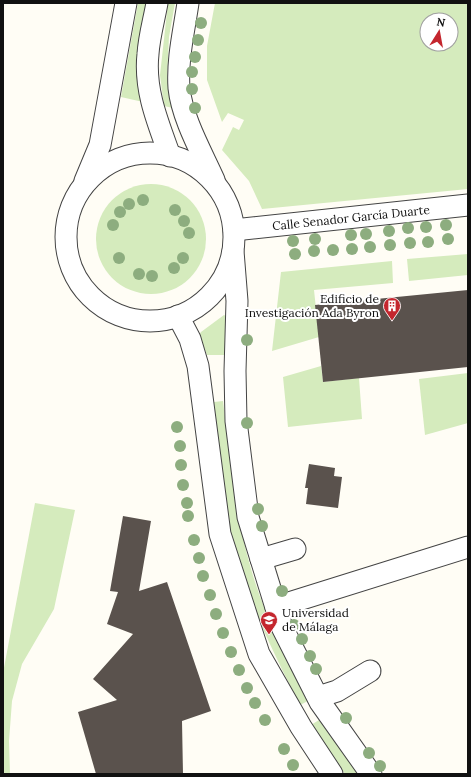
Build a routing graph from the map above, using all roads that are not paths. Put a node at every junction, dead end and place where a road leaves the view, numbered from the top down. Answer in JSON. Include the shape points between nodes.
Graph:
{"nodes":[{"id":1,"x":126,"y":3,"type":"edge"},
{"id":2,"x":157,"y":3,"type":"edge"},
{"id":3,"x":188,"y":3,"type":"edge"},
{"id":4,"x":170,"y":156,"type":"junction"},
{"id":5,"x":83,"y":186,"type":"junction"},
{"id":6,"x":216,"y":186,"type":"junction"},
{"id":7,"x":468,"y":205,"type":"edge"},
{"id":8,"x":234,"y":230,"type":"junction"},
{"id":9,"x":233,"y":252,"type":"junction"},
{"id":10,"x":178,"y":316,"type":"junction"},
{"id":11,"x":468,"y":547,"type":"edge"},
{"id":12,"x":294,"y":549,"type":"dead end"},
{"id":13,"x":261,"y":558,"type":"junction"},
{"id":14,"x":276,"y":608,"type":"junction"},
{"id":15,"x":370,"y":671,"type":"dead end"},
{"id":16,"x":318,"y":697,"type":"junction"},
{"id":17,"x":332,"y":774,"type":"edge"},
{"id":18,"x":371,"y":774,"type":"edge"}],
"edges":[{"from":1,"to":5,"type":"street","via":[[100,144]]},
{"from":2,"to":4,"type":"street","via":[[148,55],[148,85]]},
{"from":3,"to":6,"type":"street","via":[[178,62],[179,90],[188,122]]},
{"from":4,"to":5,"type":"street","via":[[146,154],[122,158],[101,169]]},
{"from":4,"to":6,"type":"street","via":[[187,162],[203,172]]},
{"from":5,"to":10,"type":"street","via":[[70,210],[65,238],[70,266],[84,290],[105,308],[131,320],[159,321]]},
{"from":6,"to":8,"type":"street","via":[[226,203]]},
{"from":7,"to":8,"type":"street","name":"Calle Senador García Duarte"},
{"from":8,"to":9,"type":"street"},
{"from":9,"to":10,"type":"street","via":[[224,277],[208,298],[195,309]]},
{"from":9,"to":13,"type":"street","via":[[237,301],[236,420],[248,517]]},
{"from":10,"to":17,"type":"street","via":[[190,340],[198,366],[220,534],[259,654],[301,727]]},
{"from":11,"to":14,"type":"street"},
{"from":12,"to":13,"type":"street"},
{"from":13,"to":14,"type":"street"},
{"from":14,"to":16,"type":"street","via":[[282,627]]},
{"from":15,"to":16,"type":"street","via":[[337,691]]},
{"from":16,"to":18,"type":"street"}]}
